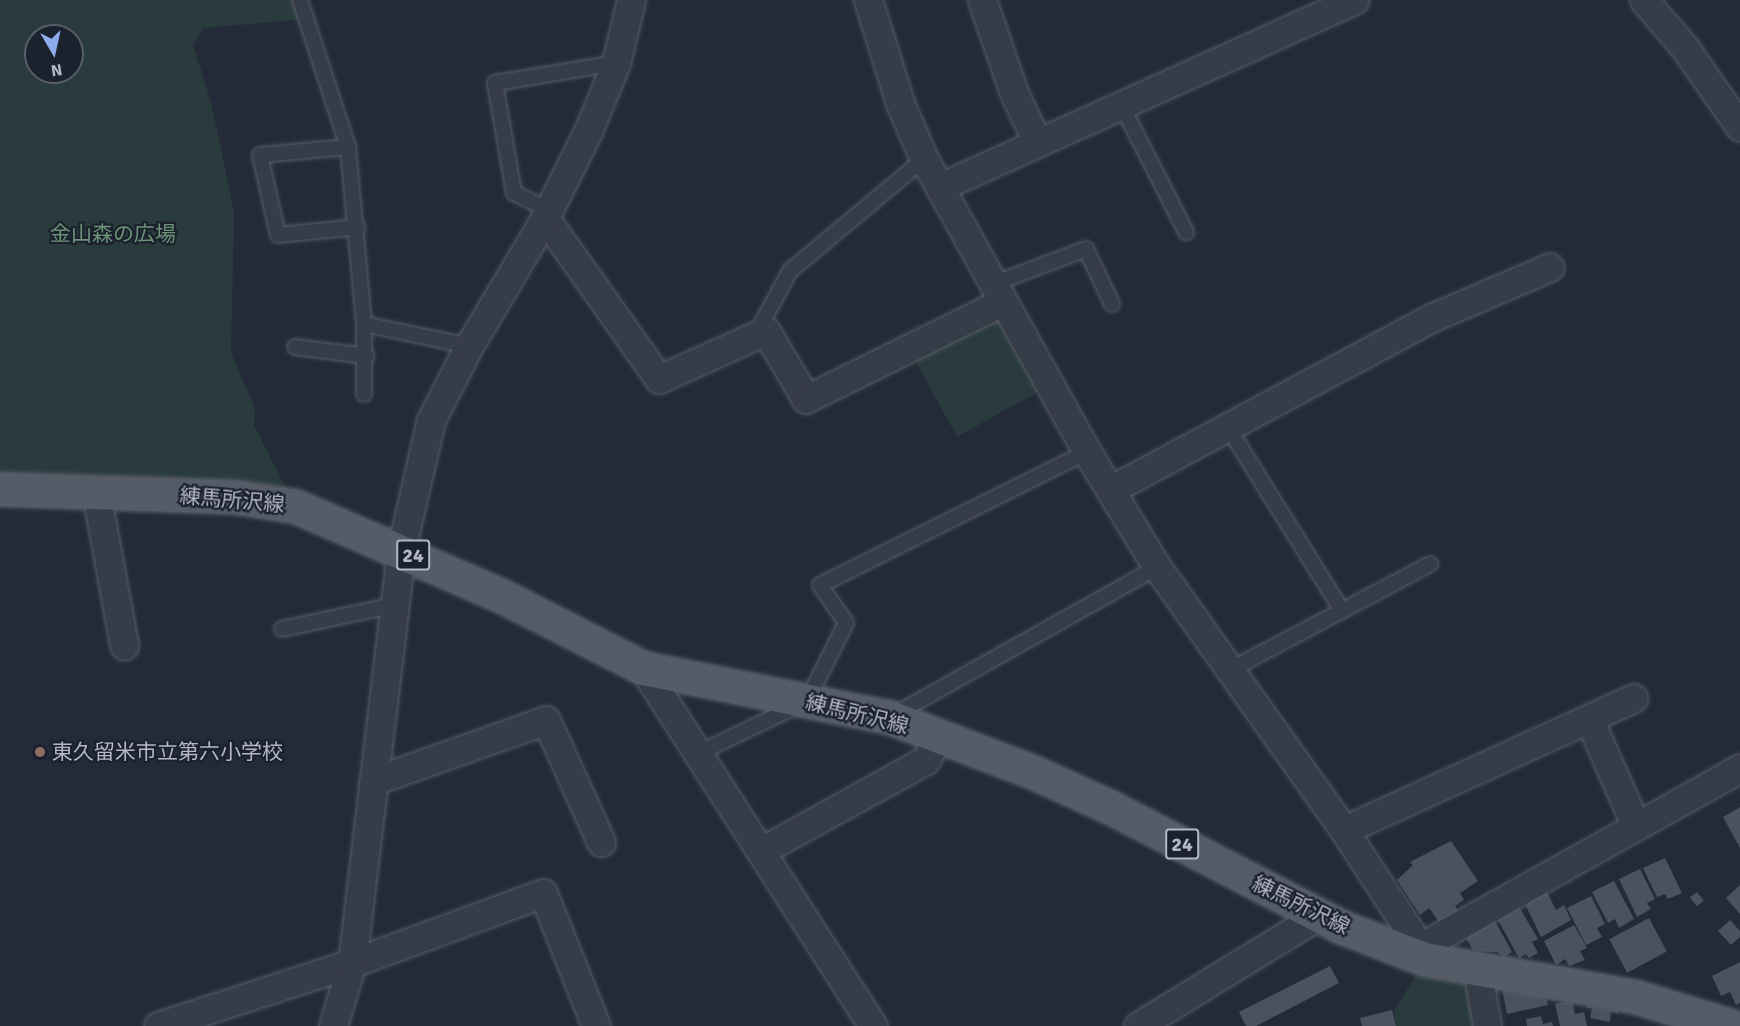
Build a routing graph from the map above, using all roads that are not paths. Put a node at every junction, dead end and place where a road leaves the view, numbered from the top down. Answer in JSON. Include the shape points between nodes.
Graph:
{"nodes":[{"id":1,"x":300,"y":0,"type":"edge"},
{"id":2,"x":631,"y":0,"type":"edge"},
{"id":3,"x":868,"y":0,"type":"edge"},
{"id":4,"x":1355,"y":0,"type":"edge"},
{"id":5,"x":1644,"y":0,"type":"edge"},
{"id":6,"x":986,"y":1,"type":"edge"},
{"id":7,"x":616,"y":63,"type":"junction"},
{"id":8,"x":1121,"y":104,"type":"junction"},
{"id":9,"x":1740,"y":127,"type":"edge"},
{"id":10,"x":1037,"y":141,"type":"junction"},
{"id":11,"x":348,"y":147,"type":"junction"},
{"id":12,"x":924,"y":159,"type":"junction"},
{"id":13,"x":940,"y":187,"type":"junction"},
{"id":14,"x":547,"y":214,"type":"junction"},
{"id":15,"x":358,"y":227,"type":"junction"},
{"id":16,"x":1186,"y":232,"type":"dead end"},
{"id":17,"x":1550,"y":267,"type":"dead end"},
{"id":18,"x":997,"y":293,"type":"junction"},
{"id":19,"x":1112,"y":304,"type":"dead end"},
{"id":20,"x":364,"y":324,"type":"junction"},
{"id":21,"x":755,"y":336,"type":"junction"},
{"id":22,"x":295,"y":346,"type":"dead end"},
{"id":23,"x":469,"y":346,"type":"junction"},
{"id":24,"x":366,"y":356,"type":"junction"},
{"id":25,"x":364,"y":394,"type":"dead end"},
{"id":26,"x":1228,"y":429,"type":"junction"},
{"id":27,"x":1087,"y":452,"type":"junction"},
{"id":28,"x":0,"y":489,"type":"edge"},
{"id":29,"x":1112,"y":489,"type":"junction"},
{"id":30,"x":96,"y":492,"type":"junction"},
{"id":31,"x":401,"y":550,"type":"junction"},
{"id":32,"x":1430,"y":564,"type":"dead end"},
{"id":33,"x":1157,"y":567,"type":"junction"},
{"id":34,"x":395,"y":605,"type":"junction"},
{"id":35,"x":1341,"y":609,"type":"junction"},
{"id":36,"x":282,"y":630,"type":"dead end"},
{"id":37,"x":124,"y":645,"type":"dead end"},
{"id":38,"x":643,"y":668,"type":"junction"},
{"id":39,"x":1228,"y":671,"type":"junction"},
{"id":40,"x":1633,"y":698,"type":"dead end"},
{"id":41,"x":807,"y":701,"type":"junction"},
{"id":42,"x":889,"y":717,"type":"junction"},
{"id":43,"x":1589,"y":719,"type":"junction"},
{"id":44,"x":938,"y":736,"type":"junction"},
{"id":45,"x":699,"y":753,"type":"junction"},
{"id":46,"x":1740,"y":768,"type":"edge"},
{"id":47,"x":373,"y":781,"type":"junction"},
{"id":48,"x":1635,"y":824,"type":"junction"},
{"id":49,"x":1344,"y":830,"type":"junction"},
{"id":50,"x":601,"y":842,"type":"dead end"},
{"id":51,"x":761,"y":852,"type":"junction"},
{"id":52,"x":1319,"y":915,"type":"junction"},
{"id":53,"x":1422,"y":953,"type":"junction"},
{"id":54,"x":352,"y":963,"type":"junction"},
{"id":55,"x":1477,"y":968,"type":"junction"},
{"id":56,"x":158,"y":1026,"type":"edge"},
{"id":57,"x":333,"y":1026,"type":"edge"},
{"id":58,"x":596,"y":1026,"type":"edge"},
{"id":59,"x":873,"y":1026,"type":"edge"},
{"id":60,"x":1138,"y":1026,"type":"edge"},
{"id":61,"x":1488,"y":1026,"type":"edge"},
{"id":62,"x":1731,"y":1026,"type":"edge"}],
"edges":[{"from":1,"to":11,"type":"lane"},
{"from":2,"to":7,"type":"street"},
{"from":3,"to":12,"type":"street","via":[[900,104]]},
{"from":4,"to":8,"type":"street"},
{"from":5,"to":9,"type":"street","via":[[1685,48]]},
{"from":6,"to":10,"type":"street","via":[[1014,93]]},
{"from":7,"to":14,"type":"street"},
{"from":7,"to":14,"type":"lane","via":[[495,83],[514,193]]},
{"from":8,"to":10,"type":"street"},
{"from":8,"to":16,"type":"lane"},
{"from":10,"to":13,"type":"street"},
{"from":11,"to":15,"type":"lane"},
{"from":11,"to":15,"type":"lane","via":[[260,155],[278,235]]},
{"from":12,"to":13,"type":"street"},
{"from":12,"to":21,"type":"lane","via":[[790,271]]},
{"from":13,"to":18,"type":"street"},
{"from":14,"to":21,"type":"street","via":[[659,379]]},
{"from":14,"to":23,"type":"street"},
{"from":15,"to":20,"type":"lane"},
{"from":17,"to":26,"type":"street","via":[[1431,318]]},
{"from":18,"to":19,"type":"lane","via":[[1086,249]]},
{"from":18,"to":21,"type":"street","via":[[806,399],[766,331]]},
{"from":18,"to":27,"type":"street"},
{"from":20,"to":23,"type":"lane"},
{"from":20,"to":24,"type":"lane"},
{"from":22,"to":24,"type":"lane"},
{"from":23,"to":31,"type":"street","via":[[431,420]]},
{"from":24,"to":25,"type":"lane"},
{"from":26,"to":29,"type":"street"},
{"from":26,"to":35,"type":"lane"},
{"from":27,"to":29,"type":"street"},
{"from":27,"to":41,"type":"lane","via":[[820,585],[846,623]]},
{"from":28,"to":30,"type":"main road","name":"練馬所沢線","number":"24"},
{"from":29,"to":33,"type":"street"},
{"from":30,"to":31,"type":"main road","name":"練馬所沢線","number":"24","via":[[236,497],[295,506]]},
{"from":30,"to":37,"type":"street"},
{"from":31,"to":34,"type":"street"},
{"from":31,"to":38,"type":"main road","name":"練馬所沢線","number":"24"},
{"from":32,"to":35,"type":"lane"},
{"from":33,"to":39,"type":"street"},
{"from":33,"to":42,"type":"lane"},
{"from":34,"to":36,"type":"lane"},
{"from":34,"to":47,"type":"street"},
{"from":35,"to":39,"type":"lane"},
{"from":38,"to":41,"type":"main road","name":"練馬所沢線","number":"24"},
{"from":38,"to":45,"type":"street"},
{"from":39,"to":49,"type":"street"},
{"from":40,"to":43,"type":"street"},
{"from":41,"to":42,"type":"main road","name":"練馬所沢線","number":"24"},
{"from":41,"to":45,"type":"lane"},
{"from":42,"to":44,"type":"main road","name":"練馬所沢線","number":"24"},
{"from":43,"to":48,"type":"street"},
{"from":43,"to":49,"type":"street"},
{"from":44,"to":51,"type":"street","via":[[926,760]]},
{"from":44,"to":52,"type":"main road","name":"練馬所沢線","number":"24","via":[[1112,808]]},
{"from":45,"to":51,"type":"street"},
{"from":46,"to":48,"type":"street"},
{"from":47,"to":50,"type":"street","via":[[546,720]]},
{"from":47,"to":54,"type":"street"},
{"from":48,"to":53,"type":"street"},
{"from":49,"to":53,"type":"street"},
{"from":51,"to":59,"type":"street"},
{"from":52,"to":53,"type":"main road","name":"練馬所沢線","number":"24"},
{"from":52,"to":60,"type":"street"},
{"from":53,"to":55,"type":"main road","name":"練馬所沢線","number":"24"},
{"from":54,"to":56,"type":"street"},
{"from":54,"to":57,"type":"street"},
{"from":54,"to":58,"type":"street","via":[[543,893]]},
{"from":55,"to":61,"type":"street"},
{"from":55,"to":62,"type":"main road","name":"練馬所沢線","number":"24","via":[[1637,997]]}]}
